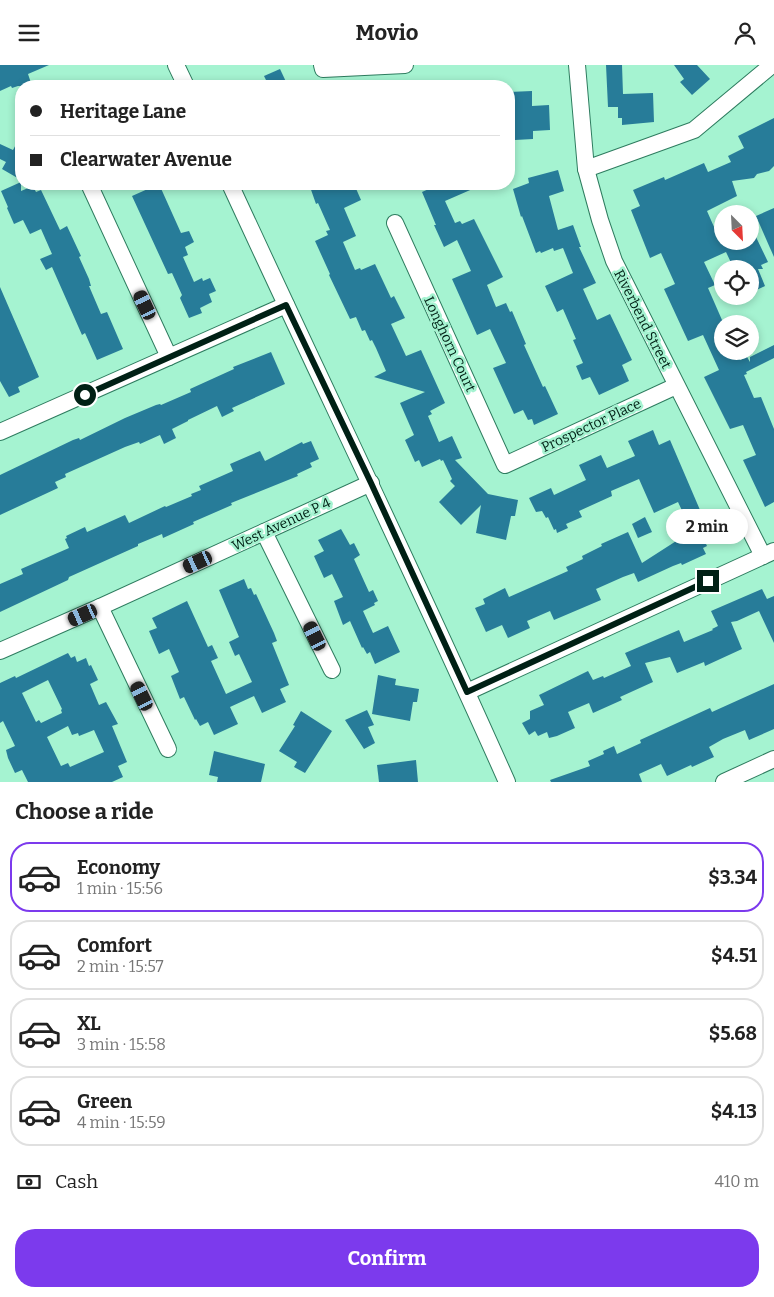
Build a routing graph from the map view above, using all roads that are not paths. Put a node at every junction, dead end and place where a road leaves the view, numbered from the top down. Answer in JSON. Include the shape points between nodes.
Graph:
{"nodes":[{"id":1,"x":176,"y":65,"type":"edge"},
{"id":2,"x":405,"y":65,"type":"edge"},
{"id":3,"x":577,"y":65,"type":"edge"},
{"id":4,"x":772,"y":65,"type":"edge"},
{"id":5,"x":322,"y":67,"type":"edge"},
{"id":6,"x":183,"y":80,"type":"edge"},
{"id":7,"x":586,"y":169,"type":"junction"},
{"id":8,"x":92,"y":190,"type":"edge"},
{"id":9,"x":233,"y":190,"type":"edge"},
{"id":10,"x":395,"y":223,"type":"dead end"},
{"id":11,"x":286,"y":305,"type":"junction"},
{"id":12,"x":169,"y":357,"type":"junction"},
{"id":13,"x":676,"y":386,"type":"junction"},
{"id":14,"x":0,"y":432,"type":"edge"},
{"id":15,"x":505,"y":465,"type":"joint"},
{"id":16,"x":371,"y":483,"type":"junction"},
{"id":17,"x":264,"y":532,"type":"junction"},
{"id":18,"x":768,"y":554,"type":"edge"},
{"id":19,"x":100,"y":607,"type":"junction"},
{"id":20,"x":0,"y":651,"type":"edge"},
{"id":21,"x":332,"y":670,"type":"dead end"},
{"id":22,"x":467,"y":692,"type":"junction"},
{"id":23,"x":168,"y":749,"type":"dead end"},
{"id":24,"x":774,"y":759,"type":"edge"},
{"id":25,"x":507,"y":782,"type":"edge"},
{"id":26,"x":724,"y":782,"type":"edge"}],
"edges":[{"from":1,"to":6,"type":"street"},
{"from":2,"to":5,"type":"street"},
{"from":3,"to":7,"type":"street","name":"Riverbend Street"},
{"from":4,"to":7,"type":"street","via":[[694,130]]},
{"from":7,"to":13,"type":"street","name":"Riverbend Street","via":[[614,261]]},
{"from":8,"to":12,"type":"street"},
{"from":9,"to":11,"type":"street"},
{"from":10,"to":15,"type":"street","name":"Longhorn Court"},
{"from":11,"to":12,"type":"street"},
{"from":11,"to":16,"type":"street"},
{"from":12,"to":14,"type":"street"},
{"from":13,"to":15,"type":"street","name":"Prospector Place"},
{"from":13,"to":18,"type":"street","name":"Riverbend Street"},
{"from":16,"to":17,"type":"street","name":"West Avenue P 4"},
{"from":16,"to":22,"type":"street"},
{"from":17,"to":19,"type":"street","name":"West Avenue P 4"},
{"from":17,"to":21,"type":"street"},
{"from":18,"to":22,"type":"street"},
{"from":19,"to":20,"type":"street","name":"West Avenue P 4"},
{"from":19,"to":23,"type":"street"},
{"from":22,"to":25,"type":"street"},
{"from":24,"to":26,"type":"street"}]}
